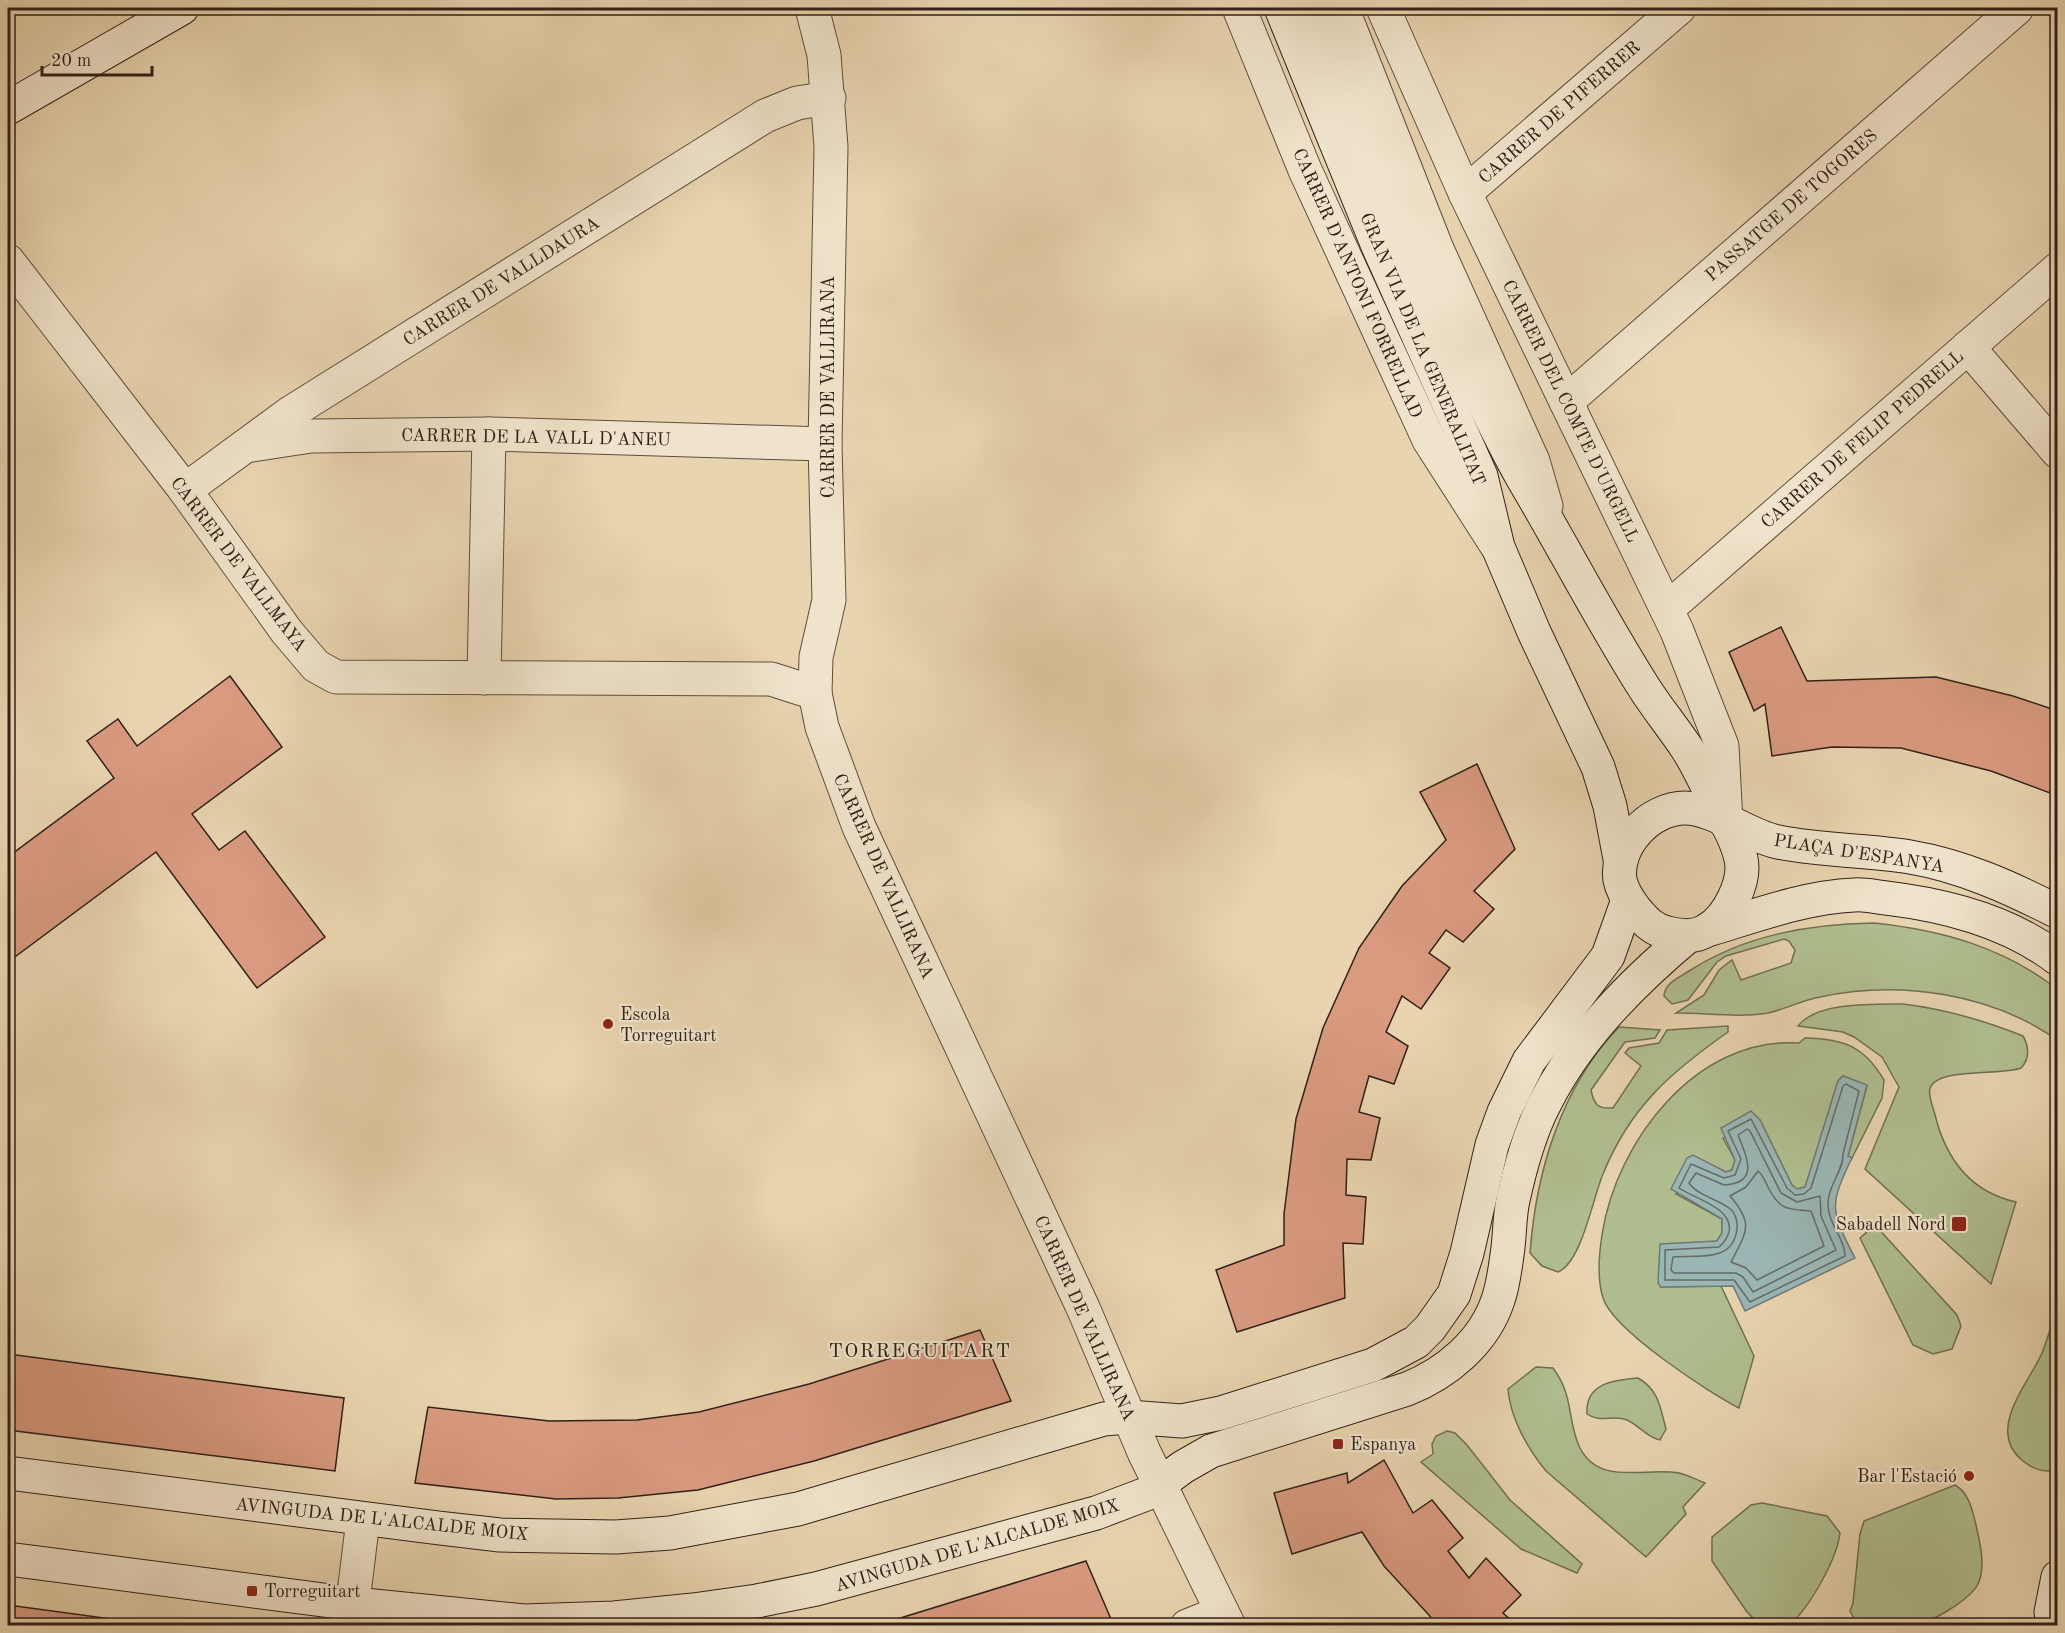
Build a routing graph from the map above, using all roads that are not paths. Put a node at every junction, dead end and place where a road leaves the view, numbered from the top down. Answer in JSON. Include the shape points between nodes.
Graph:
{"nodes":[{"id":1,"x":182,"y":8,"type":"edge"},
{"id":2,"x":812,"y":8,"type":"edge"},
{"id":3,"x":1239,"y":8,"type":"edge"},
{"id":4,"x":1281,"y":8,"type":"edge"},
{"id":5,"x":1311,"y":8,"type":"edge"},
{"id":6,"x":1342,"y":8,"type":"edge"},
{"id":7,"x":1383,"y":8,"type":"edge"},
{"id":8,"x":1679,"y":8,"type":"edge"},
{"id":9,"x":2017,"y":8,"type":"edge"},
{"id":10,"x":829,"y":98,"type":"junction"},
{"id":11,"x":8,"y":108,"type":"edge"},
{"id":12,"x":1465,"y":192,"type":"junction"},
{"id":13,"x":8,"y":261,"type":"edge"},
{"id":14,"x":2058,"y":269,"type":"edge"},
{"id":15,"x":1968,"y":347,"type":"junction"},
{"id":16,"x":1566,"y":402,"type":"junction"},
{"id":17,"x":489,"y":434,"type":"junction"},
{"id":18,"x":825,"y":444,"type":"junction"},
{"id":19,"x":247,"y":446,"type":"junction"},
{"id":20,"x":2058,"y":452,"type":"edge"},
{"id":21,"x":185,"y":490,"type":"junction"},
{"id":22,"x":1551,"y":525,"type":"junction"},
{"id":23,"x":1498,"y":547,"type":"junction"},
{"id":24,"x":1667,"y":609,"type":"junction"},
{"id":25,"x":484,"y":678,"type":"junction"},
{"id":26,"x":815,"y":693,"type":"junction"},
{"id":27,"x":1726,"y":823,"type":"junction"},
{"id":28,"x":1620,"y":860,"type":"junction"},
{"id":29,"x":1628,"y":900,"type":"junction"},
{"id":30,"x":2058,"y":912,"type":"edge"},
{"id":31,"x":1700,"y":932,"type":"junction"},
{"id":32,"x":2058,"y":959,"type":"edge"},
{"id":33,"x":1128,"y":1417,"type":"junction"},
{"id":34,"x":8,"y":1473,"type":"edge"},
{"id":35,"x":1160,"y":1485,"type":"junction"},
{"id":36,"x":363,"y":1520,"type":"junction"},
{"id":37,"x":8,"y":1559,"type":"edge"},
{"id":38,"x":2058,"y":1577,"type":"edge"},
{"id":39,"x":352,"y":1615,"type":"edge"},
{"id":40,"x":1226,"y":1619,"type":"edge"},
{"id":41,"x":1187,"y":1626,"type":"edge"},
{"id":42,"x":2053,"y":1626,"type":"edge"}],
"edges":[{"from":1,"to":11,"type":"street"},
{"from":2,"to":10,"type":"street","name":"CARRER DE VALLIRANA"},
{"from":3,"to":23,"type":"street","name":"CARRER D'ANTONI FORRELLAD","via":[[1305,170],[1424,430]]},
{"from":4,"to":23,"type":"street","name":"GRAN VIA DE LA GENERALITAT","via":[[1378,246],[1481,476]]},
{"from":5,"to":22,"type":"street","name":"GRAN VIA DE LA GENERALITAT","via":[[1394,215],[1490,416]]},
{"from":6,"to":22,"type":"street","via":[[1437,249],[1533,461]]},
{"from":7,"to":12,"type":"street","name":"CARRER DEL COMTE D'URGELL"},
{"from":8,"to":12,"type":"street","name":"CARRER DE PIFERRER"},
{"from":9,"to":16,"type":"street","name":"PASSATGE DE TOGORES"},
{"from":10,"to":18,"type":"street","name":"CARRER DE VALLIRANA"},
{"from":10,"to":19,"type":"street","name":"CARRER DE VALLDAURA","via":[[797,103],[765,116],[290,413]]},
{"from":12,"to":16,"type":"street","name":"CARRER DEL COMTE D'URGELL"},
{"from":13,"to":21,"type":"street","name":"CARRER DE VALLMAYA"},
{"from":14,"to":15,"type":"street","name":"CARRER DE FELIP PEDRELL"},
{"from":15,"to":20,"type":"street"},
{"from":15,"to":24,"type":"street","name":"CARRER DE FELIP PEDRELL"},
{"from":16,"to":24,"type":"street","name":"CARRER DEL COMTE D'URGELL"},
{"from":17,"to":18,"type":"street","name":"CARRER DE LA VALL D'ANEU"},
{"from":17,"to":19,"type":"street","name":"CARRER DE LA VALL D'ANEU","via":[[311,436]]},
{"from":17,"to":25,"type":"street"},
{"from":18,"to":26,"type":"street","name":"CARRER DE VALLIRANA","via":[[829,600],[816,657]]},
{"from":19,"to":21,"type":"street","name":"CARRER DE VALLDAURA"},
{"from":21,"to":25,"type":"street","name":"CARRER DE VALLMAYA","via":[[286,632],[316,666],[336,677]]},
{"from":22,"to":27,"type":"street","name":"GRAN VIA DE LA GENERALITAT","via":[[1643,687],[1688,749]]},
{"from":23,"to":28,"type":"street","name":"GRAN VIA DE LA GENERALITAT","via":[[1599,767]]},
{"from":24,"to":27,"type":"street","name":"CARRER DEL COMTE D'URGELL","via":[[1722,746]]},
{"from":25,"to":26,"type":"street","name":"CARRER DE VALLMAYA","via":[[771,679]]},
{"from":26,"to":33,"type":"street","name":"CARRER DE VALLIRANA","via":[[822,727],[859,827],[1084,1310]]},
{"from":27,"to":28,"type":"street","name":"PLAÇA D'ESPANYA","via":[[1708,813],[1685,808],[1660,814],[1630,840]]},
{"from":27,"to":30,"type":"street","name":"PLAÇA D'ESPANYA","via":[[1776,842],[1916,858],[1965,871]]},
{"from":27,"to":31,"type":"street","via":[[1742,864],[1737,894]]},
{"from":28,"to":29,"type":"street","via":[[1620,881]]},
{"from":29,"to":31,"type":"street","via":[[1648,926],[1664,932]]},
{"from":29,"to":33,"type":"street","name":"AVINGUDA DE L'ALCALDE MOIX","via":[[1608,956],[1529,1061],[1504,1112],[1454,1294],[1416,1342],[1395,1355],[1355,1370],[1221,1413],[1182,1421]]},
{"from":31,"to":32,"type":"street","name":"AVINGUDA DE L'ALCALDE MOIX","via":[[1770,910],[1855,895],[1930,905],[2001,928]]},
{"from":31,"to":35,"type":"street","name":"AVINGUDA DE L'ALCALDE MOIX","via":[[1655,963],[1564,1068],[1527,1147],[1513,1202],[1499,1299],[1484,1330],[1455,1361],[1407,1389],[1211,1451]]},
{"from":33,"to":35,"type":"street","name":"CARRER DE VALLIRANA"},
{"from":33,"to":36,"type":"street","name":"AVINGUDA DE L'ALCALDE MOIX","via":[[1104,1419],[798,1509],[670,1533],[616,1537],[500,1535]]},
{"from":34,"to":36,"type":"street","name":"AVINGUDA DE L'ALCALDE MOIX"},
{"from":35,"to":39,"type":"street","name":"AVINGUDA DE L'ALCALDE MOIX","via":[[1130,1502],[1074,1520],[927,1561],[757,1601],[614,1618],[524,1621]]},
{"from":35,"to":40,"type":"street","name":"CARRER DE VALLIRANA"},
{"from":36,"to":39,"type":"street"},
{"from":37,"to":39,"type":"street","name":"AVINGUDA DE L'ALCALDE MOIX"},
{"from":38,"to":42,"type":"street","via":[[2051,1612]]},
{"from":40,"to":41,"type":"street"}]}
